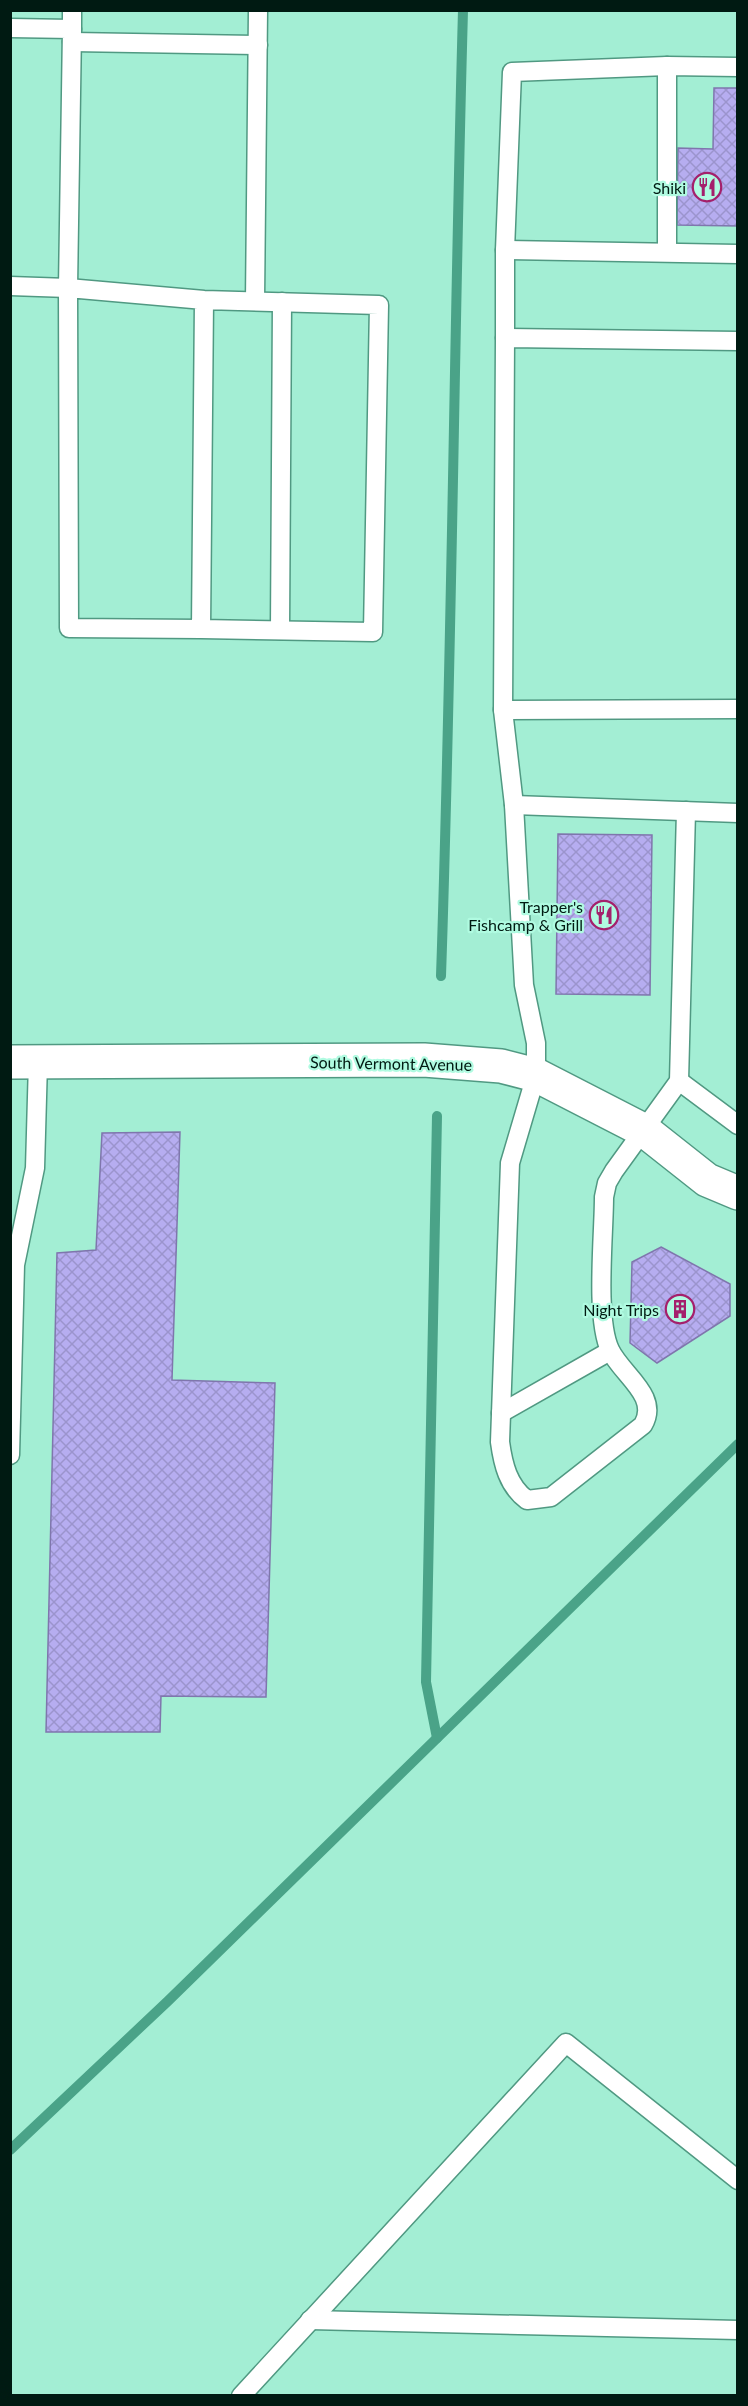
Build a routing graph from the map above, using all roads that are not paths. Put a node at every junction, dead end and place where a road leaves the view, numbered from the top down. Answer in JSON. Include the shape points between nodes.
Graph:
{"nodes":[{"id":1,"x":72,"y":10,"type":"edge"},
{"id":2,"x":258,"y":10,"type":"edge"},
{"id":3,"x":10,"y":28,"type":"edge"},
{"id":4,"x":72,"y":36,"type":"junction"},
{"id":5,"x":258,"y":45,"type":"junction"},
{"id":6,"x":668,"y":66,"type":"junction"},
{"id":7,"x":738,"y":67,"type":"edge"},
{"id":8,"x":505,"y":250,"type":"junction"},
{"id":9,"x":667,"y":252,"type":"junction"},
{"id":10,"x":738,"y":254,"type":"edge"},
{"id":11,"x":10,"y":286,"type":"edge"},
{"id":12,"x":68,"y":288,"type":"junction"},
{"id":13,"x":204,"y":300,"type":"junction"},
{"id":14,"x":255,"y":301,"type":"junction"},
{"id":15,"x":282,"y":302,"type":"junction"},
{"id":16,"x":505,"y":338,"type":"junction"},
{"id":17,"x":738,"y":341,"type":"edge"},
{"id":18,"x":201,"y":629,"type":"junction"},
{"id":19,"x":280,"y":630,"type":"junction"},
{"id":20,"x":738,"y":708,"type":"edge"},
{"id":21,"x":503,"y":710,"type":"junction"},
{"id":22,"x":514,"y":805,"type":"junction"},
{"id":23,"x":686,"y":811,"type":"junction"},
{"id":24,"x":738,"y":813,"type":"edge"},
{"id":25,"x":24,"y":1062,"type":"edge"},
{"id":26,"x":536,"y":1075,"type":"junction"},
{"id":27,"x":679,"y":1082,"type":"junction"},
{"id":28,"x":738,"y":1125,"type":"edge"},
{"id":29,"x":645,"y":1131,"type":"junction"},
{"id":30,"x":738,"y":1193,"type":"edge"},
{"id":31,"x":610,"y":1351,"type":"junction"},
{"id":32,"x":501,"y":1413,"type":"junction"},
{"id":33,"x":10,"y":1455,"type":"edge"},
{"id":34,"x":738,"y":2180,"type":"edge"},
{"id":35,"x":310,"y":2320,"type":"junction"},
{"id":36,"x":738,"y":2330,"type":"edge"},
{"id":37,"x":241,"y":2396,"type":"edge"}],
"edges":[{"from":1,"to":4,"type":"lane"},
{"from":2,"to":5,"type":"lane"},
{"from":3,"to":4,"type":"lane"},
{"from":4,"to":5,"type":"lane"},
{"from":4,"to":12,"type":"lane"},
{"from":5,"to":14,"type":"lane"},
{"from":6,"to":7,"type":"lane"},
{"from":6,"to":8,"type":"lane","via":[[512,72]]},
{"from":6,"to":9,"type":"lane"},
{"from":8,"to":9,"type":"lane"},
{"from":8,"to":16,"type":"lane"},
{"from":9,"to":10,"type":"lane"},
{"from":11,"to":12,"type":"lane"},
{"from":12,"to":13,"type":"lane"},
{"from":12,"to":18,"type":"lane","via":[[69,628]]},
{"from":13,"to":14,"type":"lane"},
{"from":13,"to":18,"type":"lane"},
{"from":14,"to":15,"type":"lane"},
{"from":15,"to":19,"type":"lane"},
{"from":15,"to":19,"type":"lane","via":[[379,305],[373,632]]},
{"from":16,"to":17,"type":"lane"},
{"from":16,"to":21,"type":"lane"},
{"from":18,"to":19,"type":"lane"},
{"from":20,"to":21,"type":"lane"},
{"from":21,"to":22,"type":"lane"},
{"from":22,"to":23,"type":"lane"},
{"from":22,"to":26,"type":"lane","via":[[524,985],[536,1043]]},
{"from":23,"to":24,"type":"lane"},
{"from":23,"to":27,"type":"lane"},
{"from":25,"to":26,"type":"street","name":"South Vermont Avenue","via":[[424,1060],[501,1066]]},
{"from":25,"to":33,"type":"lane","via":[[35,1168],[15,1266]]},
{"from":26,"to":29,"type":"street","name":"South Vermont Avenue"},
{"from":26,"to":32,"type":"lane","via":[[510,1163]]},
{"from":27,"to":28,"type":"lane"},
{"from":27,"to":29,"type":"lane"},
{"from":29,"to":30,"type":"street","name":"South Vermont Avenue","via":[[707,1180]]},
{"from":29,"to":31,"type":"lane","via":[[614,1171],[604,1197],[602,1310]]},
{"from":31,"to":32,"type":"lane"},
{"from":31,"to":32,"type":"lane","via":[[649,1404],[648,1416],[643,1425],[551,1497],[527,1500],[518,1494],[504,1468]]},
{"from":34,"to":35,"type":"lane","via":[[566,2043]]},
{"from":35,"to":36,"type":"lane"},
{"from":35,"to":37,"type":"lane"}]}
